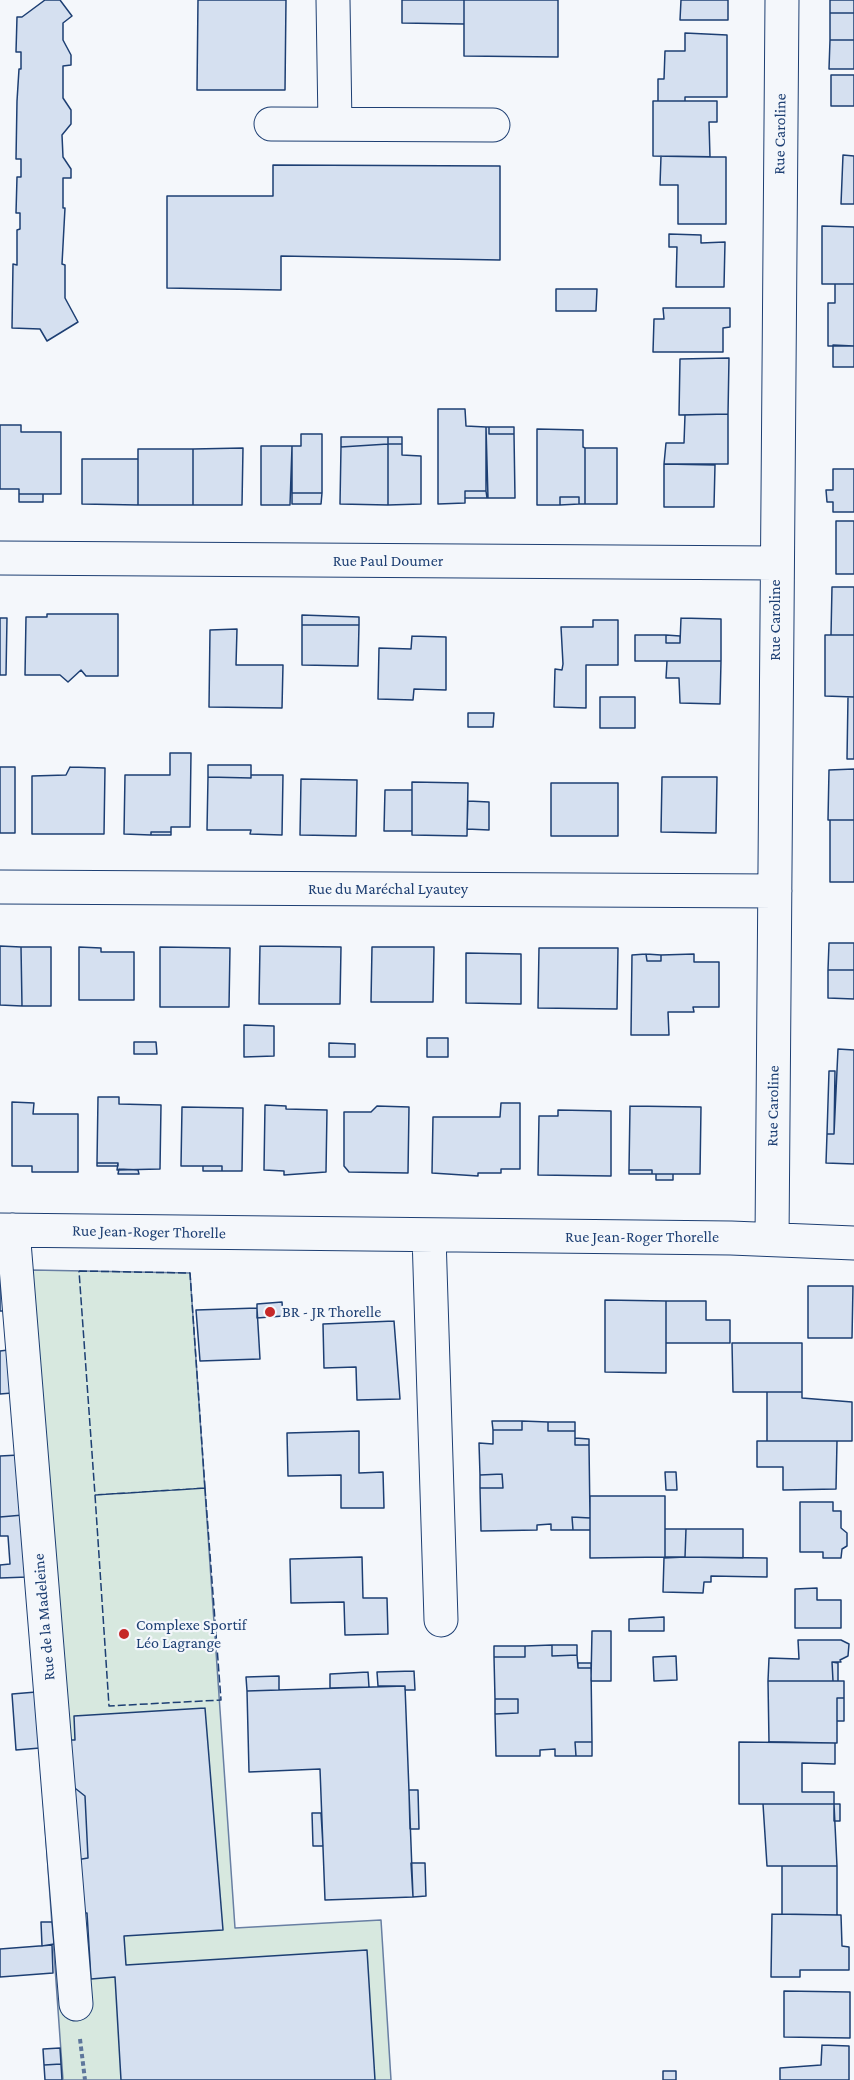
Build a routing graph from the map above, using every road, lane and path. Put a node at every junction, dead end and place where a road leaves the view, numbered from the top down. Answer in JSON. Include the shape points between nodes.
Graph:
{"nodes":[{"id":1,"x":333,"y":0,"type":"edge"},
{"id":2,"x":782,"y":0,"type":"edge"},
{"id":3,"x":272,"y":123,"type":"dead end"},
{"id":4,"x":335,"y":124,"type":"junction"},
{"id":5,"x":493,"y":125,"type":"dead end"},
{"id":6,"x":0,"y":558,"type":"edge"},
{"id":7,"x":775,"y":563,"type":"junction"},
{"id":8,"x":0,"y":887,"type":"edge"},
{"id":9,"x":775,"y":891,"type":"junction"},
{"id":10,"x":6,"y":1230,"type":"edge"},
{"id":11,"x":429,"y":1236,"type":"junction"},
{"id":12,"x":772,"y":1239,"type":"junction"},
{"id":13,"x":854,"y":1242,"type":"edge"},
{"id":14,"x":441,"y":1620,"type":"dead end"},
{"id":15,"x":76,"y":2004,"type":"dead end"}],
"edges":[{"from":1,"to":4,"type":"street"},
{"from":2,"to":7,"type":"street","name":"Rue Caroline"},
{"from":3,"to":4,"type":"street"},
{"from":4,"to":5,"type":"street"},
{"from":6,"to":7,"type":"street","name":"Rue Paul Doumer"},
{"from":7,"to":9,"type":"street","name":"Rue Caroline"},
{"from":8,"to":9,"type":"street","name":"Rue du Maréchal Lyautey"},
{"from":9,"to":12,"type":"street","name":"Rue Caroline"},
{"from":10,"to":11,"type":"street","name":"Rue Jean-Roger Thorelle"},
{"from":10,"to":15,"type":"street","name":"Rue de la Madeleine"},
{"from":11,"to":12,"type":"street","name":"Rue Jean-Roger Thorelle"},
{"from":11,"to":14,"type":"street"},
{"from":12,"to":13,"type":"street","name":"Rue Jean-Roger Thorelle"}]}
